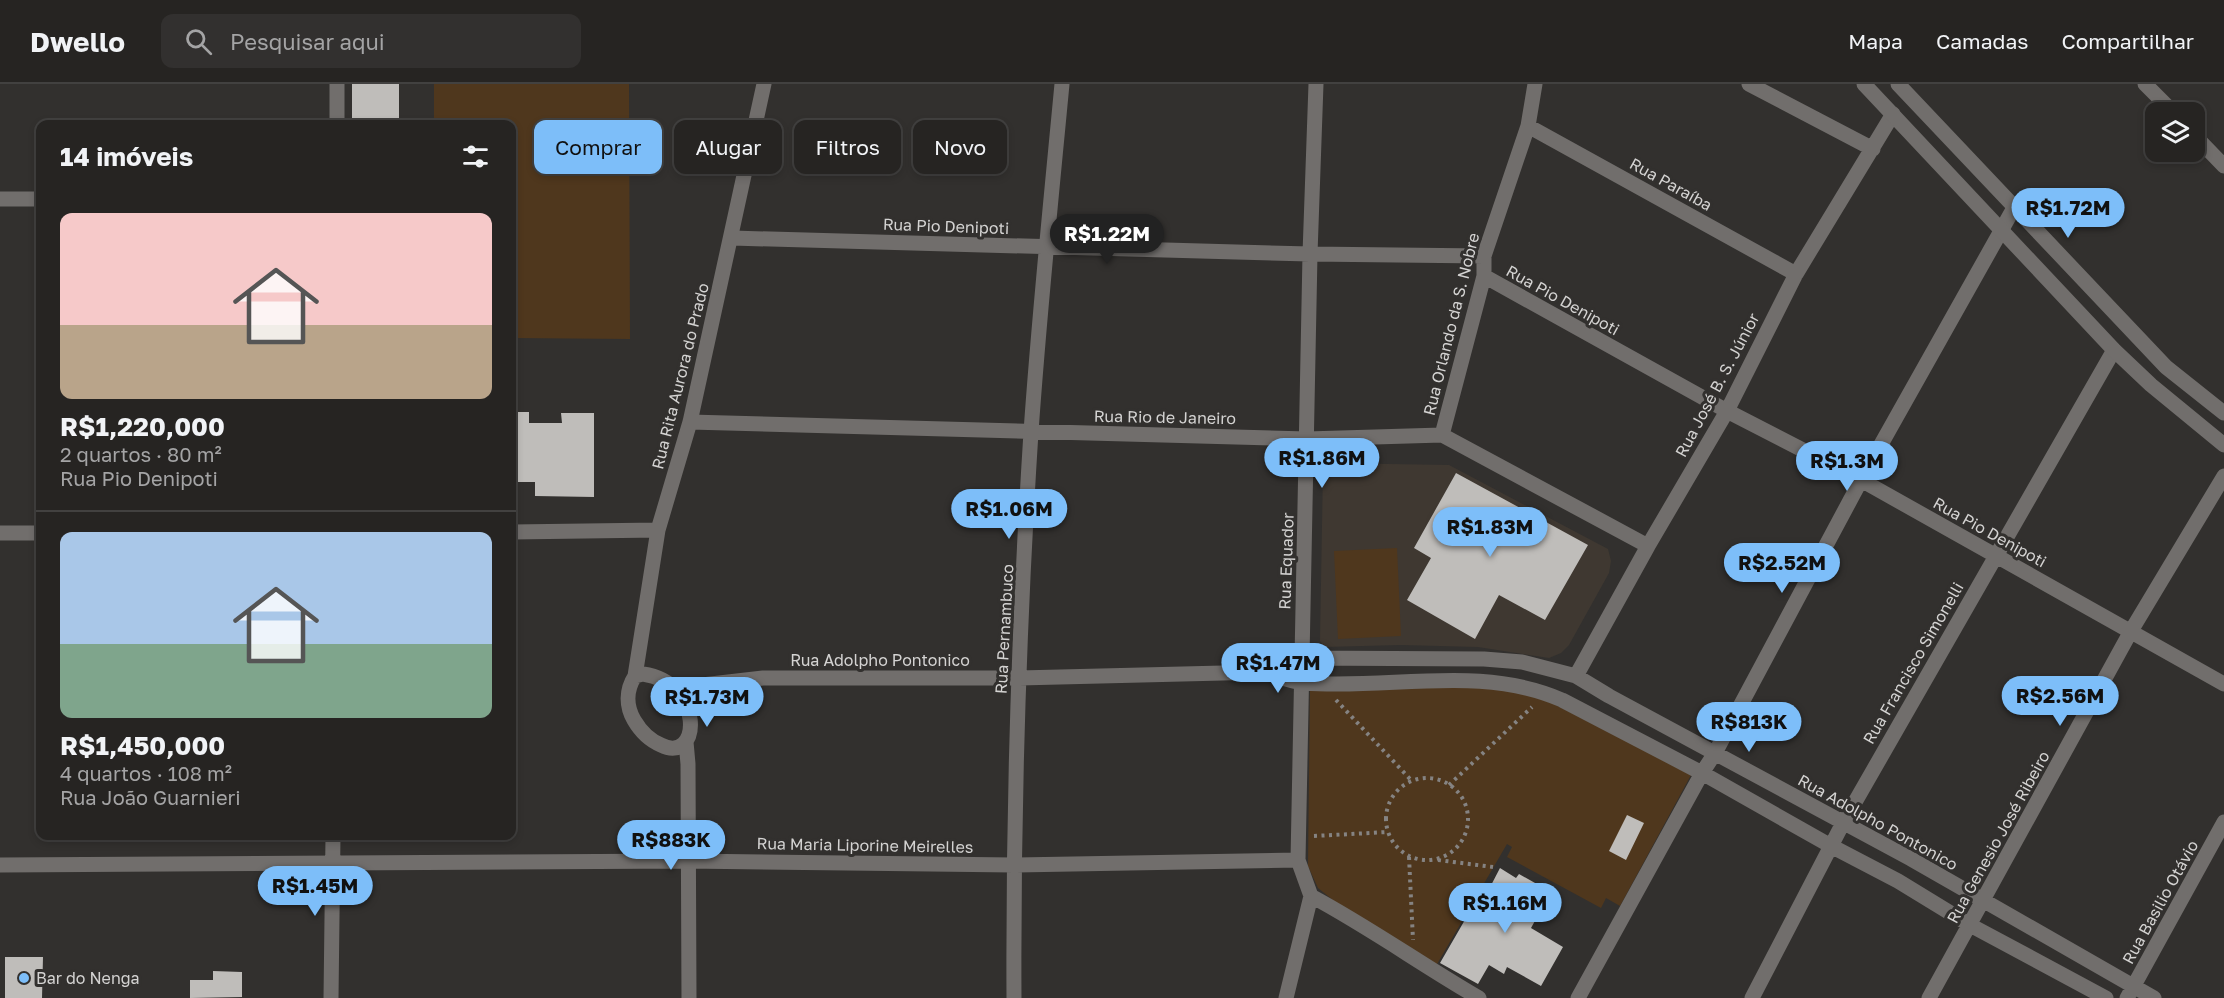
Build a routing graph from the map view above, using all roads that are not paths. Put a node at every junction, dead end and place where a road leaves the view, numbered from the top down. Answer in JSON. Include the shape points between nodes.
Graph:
{"nodes":[{"id":1,"x":337,"y":84,"type":"edge"},
{"id":2,"x":764,"y":84,"type":"edge"},
{"id":3,"x":1062,"y":84,"type":"edge"},
{"id":4,"x":1316,"y":84,"type":"edge"},
{"id":5,"x":1535,"y":84,"type":"edge"},
{"id":6,"x":1749,"y":84,"type":"edge"},
{"id":7,"x":1864,"y":84,"type":"edge"},
{"id":8,"x":1898,"y":84,"type":"edge"},
{"id":9,"x":2145,"y":84,"type":"edge"},
{"id":10,"x":2163,"y":102,"type":"edge"},
{"id":11,"x":1893,"y":114,"type":"junction"},
{"id":12,"x":337,"y":120,"type":"edge"},
{"id":13,"x":1528,"y":126,"type":"junction"},
{"id":14,"x":2205,"y":146,"type":"edge"},
{"id":15,"x":1873,"y":149,"type":"junction"},
{"id":16,"x":2224,"y":166,"type":"edge"},
{"id":17,"x":0,"y":199,"type":"edge"},
{"id":18,"x":36,"y":199,"type":"edge"},
{"id":19,"x":2015,"y":206,"type":"junction"},
{"id":20,"x":2001,"y":231,"type":"junction"},
{"id":21,"x":732,"y":238,"type":"junction"},
{"id":22,"x":1046,"y":247,"type":"junction"},
{"id":23,"x":1310,"y":254,"type":"junction"},
{"id":24,"x":1484,"y":256,"type":"junction"},
{"id":25,"x":1796,"y":274,"type":"junction"},
{"id":26,"x":1484,"y":276,"type":"junction"},
{"id":27,"x":2114,"y":350,"type":"junction"},
{"id":28,"x":1727,"y":411,"type":"junction"},
{"id":29,"x":2224,"y":413,"type":"edge"},
{"id":30,"x":690,"y":422,"type":"junction"},
{"id":31,"x":1031,"y":432,"type":"junction"},
{"id":32,"x":1442,"y":435,"type":"junction"},
{"id":33,"x":1307,"y":439,"type":"junction"},
{"id":34,"x":2224,"y":445,"type":"edge"},
{"id":35,"x":2224,"y":476,"type":"edge"},
{"id":36,"x":1861,"y":480,"type":"junction"},
{"id":37,"x":658,"y":530,"type":"junction"},
{"id":38,"x":516,"y":532,"type":"edge"},
{"id":39,"x":0,"y":533,"type":"edge"},
{"id":40,"x":36,"y":533,"type":"edge"},
{"id":41,"x":1648,"y":546,"type":"junction"},
{"id":42,"x":1995,"y":557,"type":"junction"},
{"id":43,"x":2131,"y":631,"type":"junction"},
{"id":44,"x":1301,"y":658,"type":"junction"},
{"id":45,"x":1264,"y":672,"type":"junction"},
{"id":46,"x":635,"y":676,"type":"junction"},
{"id":47,"x":1576,"y":676,"type":"junction"},
{"id":48,"x":1019,"y":678,"type":"junction"},
{"id":49,"x":1302,"y":683,"type":"junction"},
{"id":50,"x":2224,"y":684,"type":"edge"},
{"id":51,"x":676,"y":688,"type":"junction"},
{"id":52,"x":686,"y":742,"type":"junction"},
{"id":53,"x":1715,"y":753,"type":"junction"},
{"id":54,"x":1702,"y":773,"type":"junction"},
{"id":55,"x":2224,"y":822,"type":"edge"},
{"id":56,"x":1843,"y":823,"type":"junction"},
{"id":57,"x":333,"y":840,"type":"edge"},
{"id":58,"x":1831,"y":846,"type":"junction"},
{"id":59,"x":1911,"y":859,"type":"junction"},
{"id":60,"x":1298,"y":860,"type":"junction"},
{"id":61,"x":687,"y":861,"type":"junction"},
{"id":62,"x":0,"y":864,"type":"edge"},
{"id":63,"x":333,"y":864,"type":"junction"},
{"id":64,"x":1014,"y":865,"type":"junction"},
{"id":65,"x":1898,"y":881,"type":"junction"},
{"id":66,"x":1311,"y":896,"type":"junction"},
{"id":67,"x":1984,"y":901,"type":"junction"},
{"id":68,"x":1970,"y":924,"type":"junction"},
{"id":69,"x":2130,"y":992,"type":"edge"},
{"id":70,"x":331,"y":998,"type":"edge"},
{"id":71,"x":689,"y":998,"type":"edge"},
{"id":72,"x":1014,"y":998,"type":"edge"},
{"id":73,"x":1286,"y":998,"type":"edge"},
{"id":74,"x":1479,"y":998,"type":"edge"},
{"id":75,"x":1578,"y":998,"type":"edge"},
{"id":76,"x":1752,"y":998,"type":"edge"},
{"id":77,"x":1929,"y":998,"type":"edge"},
{"id":78,"x":2106,"y":998,"type":"edge"},
{"id":79,"x":2154,"y":998,"type":"edge"}],
"edges":[{"from":1,"to":12,"type":"street"},
{"from":2,"to":21,"type":"street","name":"Rua Rita Aurora do Prado"},
{"from":3,"to":22,"type":"street","name":"Rua Pernambuco"},
{"from":4,"to":23,"type":"street","name":"Rua Equador"},
{"from":5,"to":13,"type":"street","name":"Rua Orlando da S. Nobre"},
{"from":6,"to":15,"type":"street"},
{"from":7,"to":11,"type":"street"},
{"from":8,"to":19,"type":"street"},
{"from":9,"to":10,"type":"street"},
{"from":11,"to":15,"type":"street","name":"Rua José B. S. Júnior"},
{"from":11,"to":20,"type":"street"},
{"from":13,"to":24,"type":"street","name":"Rua Orlando da S. Nobre"},
{"from":13,"to":25,"type":"street","name":"Rua Paraíba"},
{"from":14,"to":16,"type":"street"},
{"from":15,"to":25,"type":"street","name":"Rua José B. S. Júnior"},
{"from":17,"to":18,"type":"street"},
{"from":19,"to":20,"type":"street"},
{"from":19,"to":29,"type":"street","via":[[2166,367]]},
{"from":20,"to":27,"type":"street"},
{"from":20,"to":36,"type":"street"},
{"from":21,"to":22,"type":"street","name":"Rua Pio Denipoti"},
{"from":21,"to":30,"type":"street","name":"Rua Rita Aurora do Prado"},
{"from":22,"to":23,"type":"street","name":"Rua Pio Denipoti"},
{"from":22,"to":31,"type":"street","name":"Rua Pernambuco"},
{"from":23,"to":24,"type":"street","name":"Rua Pio Denipoti"},
{"from":23,"to":33,"type":"street","name":"Rua Equador"},
{"from":24,"to":26,"type":"street","name":"Rua Orlando da S. Nobre"},
{"from":25,"to":28,"type":"street","name":"Rua José B. S. Júnior"},
{"from":26,"to":28,"type":"street","name":"Rua Pio Denipoti"},
{"from":26,"to":32,"type":"street","name":"Rua Orlando da S. Nobre"},
{"from":27,"to":34,"type":"street","via":[[2159,393]]},
{"from":27,"to":42,"type":"street","name":"Rua Francisco Simonelli"},
{"from":28,"to":36,"type":"street","name":"Rua Pio Denipoti"},
{"from":28,"to":41,"type":"street","name":"Rua José B. S. Júnior"},
{"from":30,"to":31,"type":"street","name":"Rua Rio de Janeiro"},
{"from":30,"to":37,"type":"street","name":"Rua Rita Aurora do Prado"},
{"from":31,"to":33,"type":"street","name":"Rua Rio de Janeiro"},
{"from":31,"to":48,"type":"street","name":"Rua Pernambuco"},
{"from":32,"to":33,"type":"street","name":"Rua Rio de Janeiro"},
{"from":32,"to":41,"type":"street"},
{"from":33,"to":44,"type":"street","name":"Rua Equador"},
{"from":35,"to":43,"type":"street","name":"Rua Genesio José Ribeiro"},
{"from":36,"to":42,"type":"street","name":"Rua Pio Denipoti"},
{"from":36,"to":53,"type":"street"},
{"from":37,"to":38,"type":"street"},
{"from":37,"to":46,"type":"street","name":"Rua Rita Aurora do Prado"},
{"from":39,"to":40,"type":"street"},
{"from":41,"to":47,"type":"street","name":"Rua José B. S. Júnior"},
{"from":42,"to":43,"type":"street","name":"Rua Pio Denipoti"},
{"from":42,"to":56,"type":"street","name":"Rua Francisco Simonelli"},
{"from":43,"to":50,"type":"street","name":"Rua Pio Denipoti"},
{"from":43,"to":67,"type":"street","name":"Rua Genesio José Ribeiro"},
{"from":44,"to":45,"type":"street","name":"Rua Adolpho Pontonico"},
{"from":44,"to":47,"type":"street","name":"Rua Adolpho Pontonico","via":[[1484,659],[1522,662]]},
{"from":44,"to":49,"type":"street","name":"Rua Equador"},
{"from":45,"to":48,"type":"street","name":"Rua Adolpho Pontonico"},
{"from":45,"to":49,"type":"street","name":"Rua Adolpho Pontonico"},
{"from":46,"to":51,"type":"street","via":[[653,676]]},
{"from":46,"to":52,"type":"street","via":[[628,695],[630,713],[640,730],[668,749]]},
{"from":47,"to":53,"type":"street","name":"Rua Adolpho Pontonico"},
{"from":48,"to":51,"type":"street","name":"Rua Adolpho Pontonico","via":[[763,678]]},
{"from":48,"to":64,"type":"street","name":"Rua Pernambuco"},
{"from":49,"to":54,"type":"street","name":"Rua Adolpho Pontonico","via":[[1481,680],[1539,690]]},
{"from":49,"to":60,"type":"street","name":"Rua Equador"},
{"from":51,"to":52,"type":"street","via":[[691,723]]},
{"from":52,"to":61,"type":"street"},
{"from":53,"to":54,"type":"street"},
{"from":53,"to":56,"type":"street","name":"Rua Adolpho Pontonico"},
{"from":54,"to":58,"type":"street","name":"Rua Adolpho Pontonico"},
{"from":54,"to":75,"type":"street"},
{"from":55,"to":69,"type":"street","name":"Rua Basilio Otávio"},
{"from":56,"to":58,"type":"street","name":"Rua Francisco Simonelli"},
{"from":56,"to":59,"type":"street","name":"Rua Adolpho Pontonico"},
{"from":57,"to":63,"type":"street"},
{"from":58,"to":65,"type":"street","name":"Rua Adolpho Pontonico"},
{"from":58,"to":76,"type":"street","name":"Rua Francisco Simonelli"},
{"from":59,"to":65,"type":"street"},
{"from":59,"to":67,"type":"street","name":"Rua Adolpho Pontonico"},
{"from":60,"to":64,"type":"street","name":"Rua Maria Liporine Meirelles"},
{"from":60,"to":66,"type":"street","name":"Rua Equador"},
{"from":61,"to":63,"type":"street","name":"Rua Maria Liporine Meirelles"},
{"from":61,"to":64,"type":"street","name":"Rua Maria Liporine Meirelles"},
{"from":61,"to":71,"type":"street"},
{"from":62,"to":63,"type":"street","name":"Rua Maria Liporine Meirelles"},
{"from":63,"to":70,"type":"street"},
{"from":64,"to":72,"type":"street","name":"Rua Pernambuco"},
{"from":65,"to":68,"type":"street","name":"Rua Adolpho Pontonico"},
{"from":66,"to":73,"type":"street"},
{"from":66,"to":74,"type":"street"},
{"from":67,"to":68,"type":"street","name":"Rua Genesio José Ribeiro"},
{"from":67,"to":69,"type":"street","name":"Rua Adolpho Pontonico"},
{"from":68,"to":77,"type":"street","name":"Rua Genesio José Ribeiro"},
{"from":68,"to":78,"type":"street","name":"Rua Adolpho Pontonico"},
{"from":69,"to":79,"type":"street","name":"Rua Adolpho Pontonico"}]}
